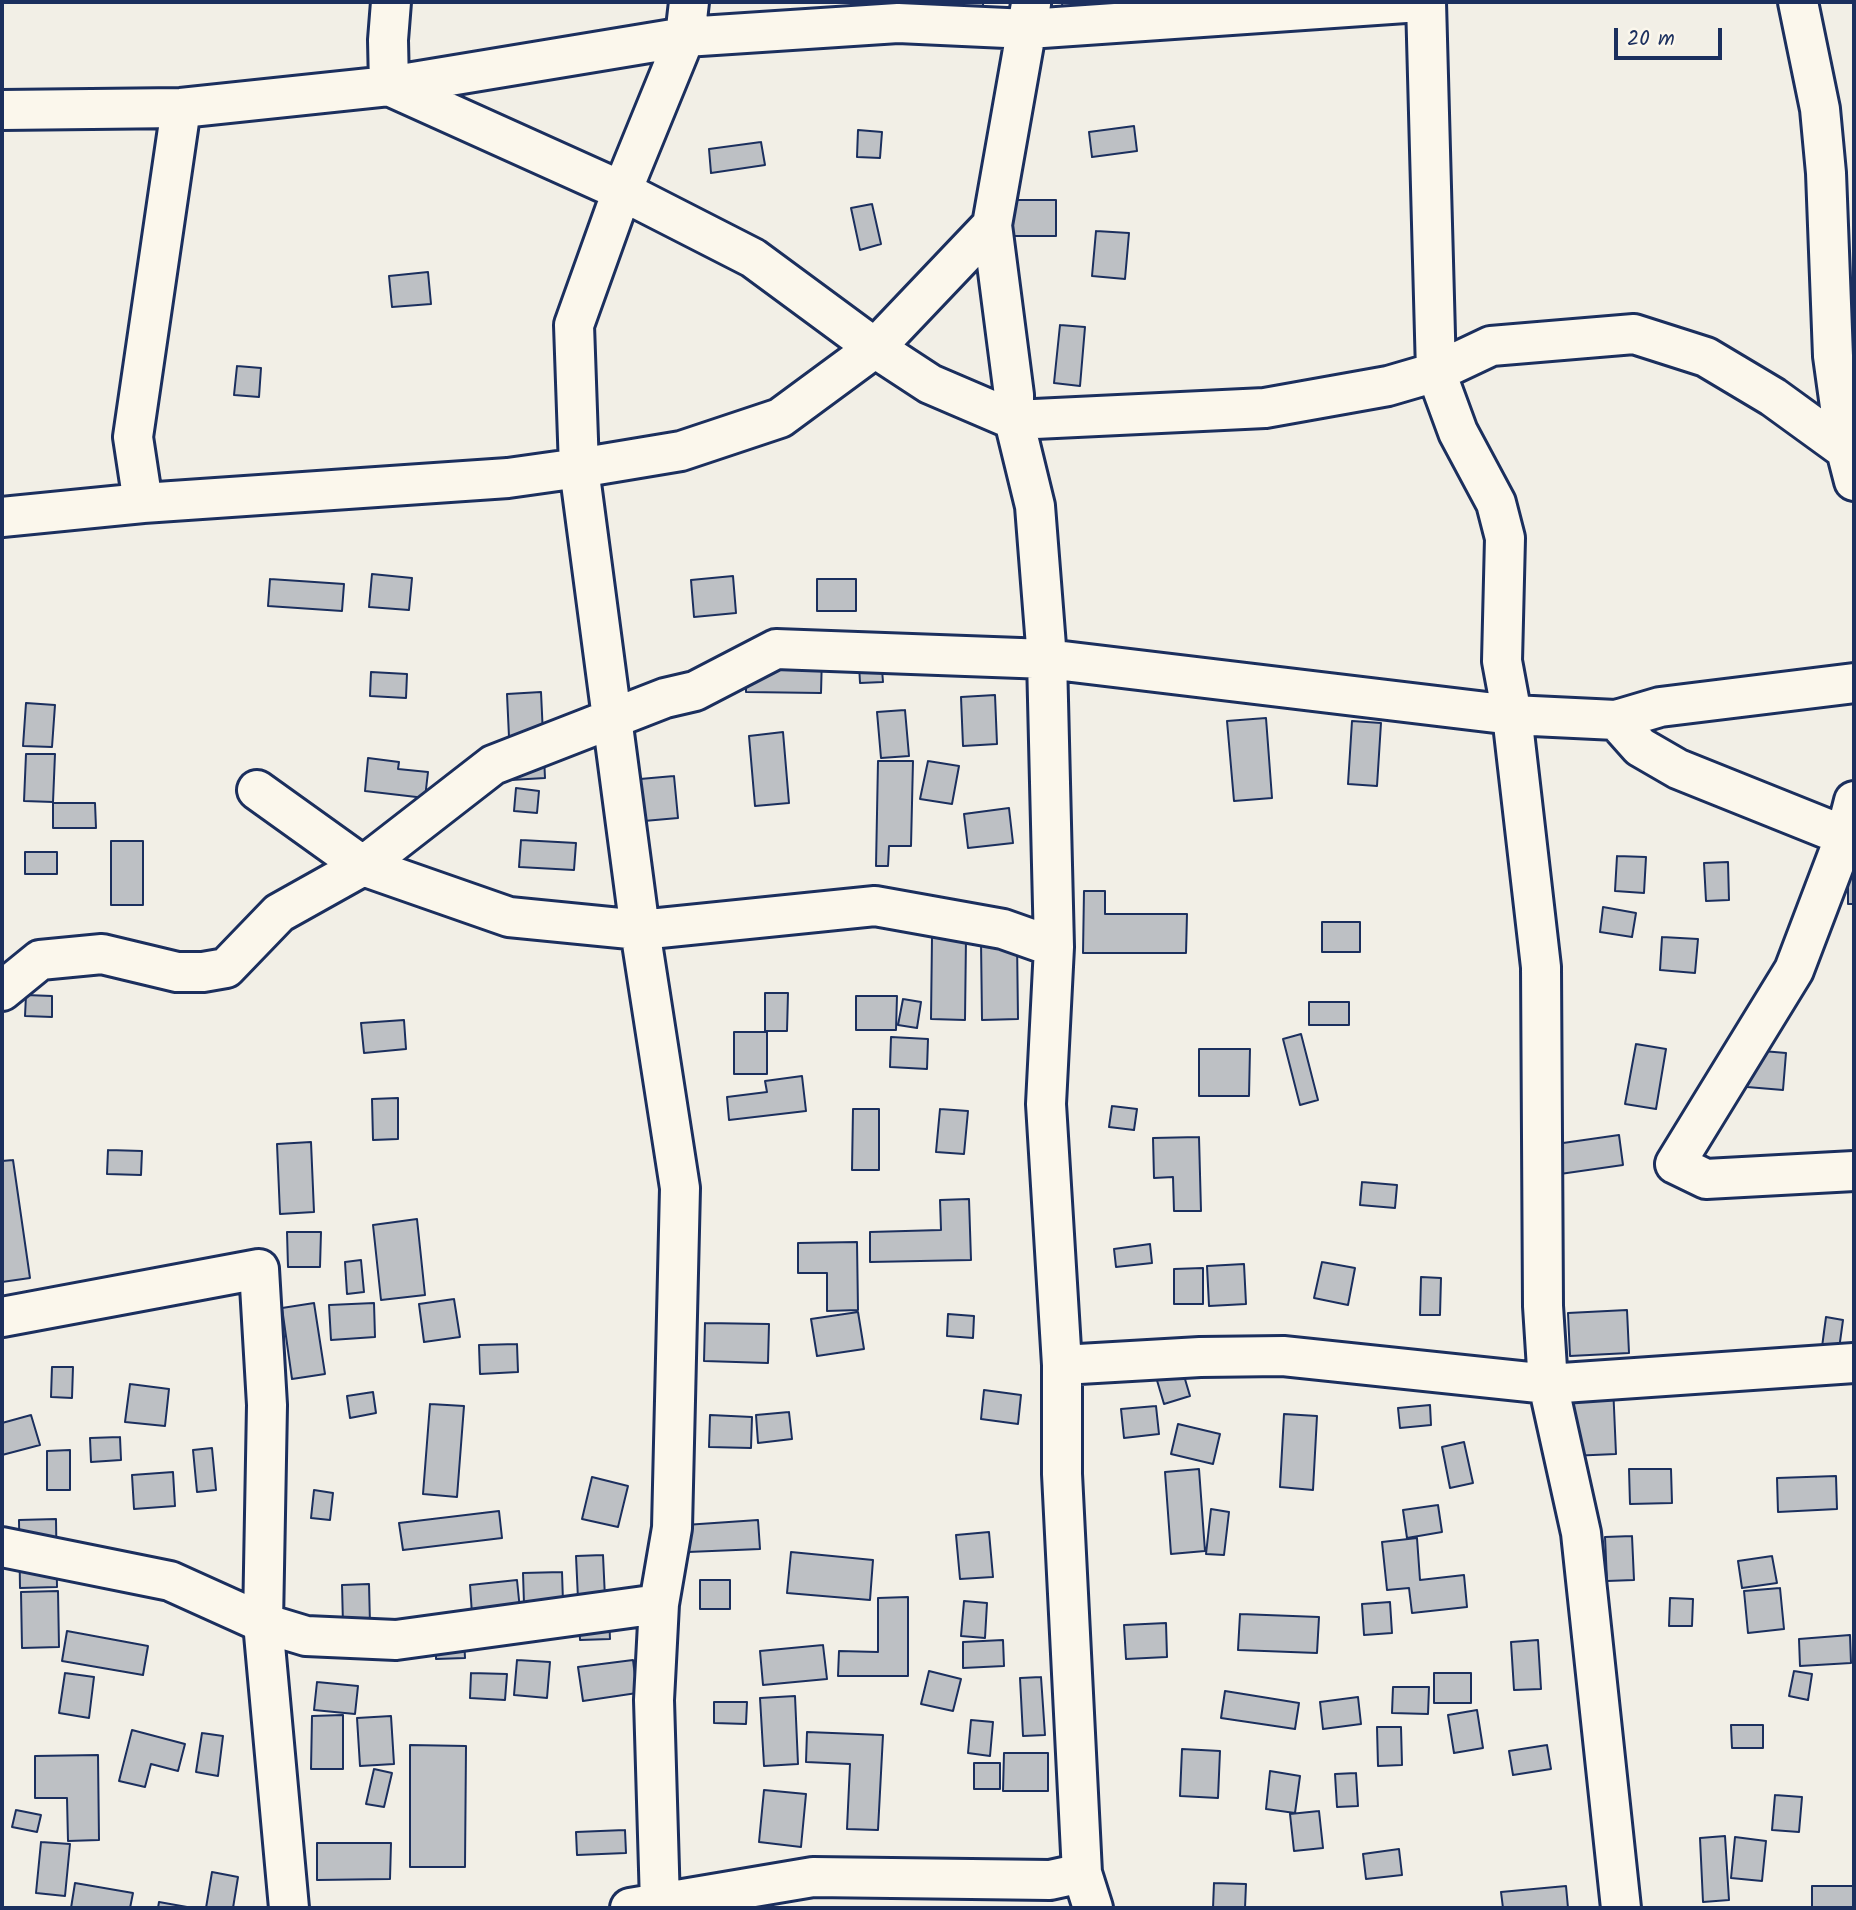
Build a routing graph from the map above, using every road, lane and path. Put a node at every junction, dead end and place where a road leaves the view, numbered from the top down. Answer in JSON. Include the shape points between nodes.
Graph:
{"nodes":[{"id":1,"x":390,"y":2,"type":"edge"},
{"id":2,"x":1420,"y":2,"type":"edge"},
{"id":3,"x":1426,"y":2,"type":"edge"},
{"id":4,"x":1798,"y":2,"type":"edge"},
{"id":5,"x":1030,"y":15,"type":"edge"},
{"id":6,"x":687,"y":20,"type":"edge"},
{"id":7,"x":389,"y":86,"type":"junction"},
{"id":8,"x":181,"y":108,"type":"junction"},
{"id":9,"x":2,"y":110,"type":"edge"},
{"id":10,"x":622,"y":191,"type":"junction"},
{"id":11,"x":992,"y":225,"type":"junction"},
{"id":12,"x":875,"y":348,"type":"junction"},
{"id":13,"x":1436,"y":372,"type":"junction"},
{"id":14,"x":1014,"y":419,"type":"junction"},
{"id":15,"x":1850,"y":466,"type":"edge"},
{"id":16,"x":579,"y":468,"type":"junction"},
{"id":17,"x":144,"y":503,"type":"junction"},
{"id":18,"x":2,"y":517,"type":"edge"},
{"id":19,"x":1047,"y":659,"type":"junction"},
{"id":20,"x":1854,"y":682,"type":"edge"},
{"id":21,"x":1512,"y":715,"type":"junction"},
{"id":22,"x":612,"y":719,"type":"junction"},
{"id":23,"x":1616,"y":720,"type":"junction"},
{"id":24,"x":257,"y":790,"type":"dead end"},
{"id":25,"x":1851,"y":827,"type":"edge"},
{"id":26,"x":363,"y":866,"type":"junction"},
{"id":27,"x":640,"y":930,"type":"junction"},
{"id":28,"x":1054,"y":947,"type":"junction"},
{"id":29,"x":2,"y":991,"type":"edge"},
{"id":30,"x":1854,"y":1171,"type":"edge"},
{"id":31,"x":2,"y":1317,"type":"edge"},
{"id":32,"x":1854,"y":1363,"type":"edge"},
{"id":33,"x":1062,"y":1365,"type":"junction"},
{"id":34,"x":1548,"y":1384,"type":"junction"},
{"id":35,"x":2,"y":1547,"type":"edge"},
{"id":36,"x":659,"y":1604,"type":"junction"},
{"id":37,"x":263,"y":1623,"type":"junction"},
{"id":38,"x":1087,"y":1891,"type":"edge"},
{"id":39,"x":645,"y":1906,"type":"edge"},
{"id":40,"x":289,"y":1908,"type":"edge"},
{"id":41,"x":1622,"y":1908,"type":"edge"}],
"edges":[{"from":1,"to":7,"type":"street"},
{"from":2,"to":5,"type":"street"},
{"from":3,"to":13,"type":"street"},
{"from":4,"to":15,"type":"street","via":[[1820,109],[1833,356]]},
{"from":5,"to":6,"type":"street","via":[[898,23]]},
{"from":5,"to":11,"type":"street"},
{"from":6,"to":7,"type":"street"},
{"from":6,"to":10,"type":"street"},
{"from":7,"to":8,"type":"street"},
{"from":7,"to":10,"type":"street"},
{"from":8,"to":9,"type":"street"},
{"from":8,"to":17,"type":"street","via":[[133,437]]},
{"from":10,"to":12,"type":"street","via":[[753,258]]},
{"from":10,"to":16,"type":"street","via":[[574,325]]},
{"from":11,"to":12,"type":"street"},
{"from":11,"to":14,"type":"street"},
{"from":12,"to":14,"type":"street","via":[[930,384]]},
{"from":12,"to":16,"type":"street","via":[[780,418],[681,451]]},
{"from":13,"to":14,"type":"street","via":[[1388,386],[1265,408]]},
{"from":13,"to":15,"type":"street","via":[[1491,346],[1634,334],[1706,357],[1773,397]]},
{"from":13,"to":21,"type":"street","via":[[1458,432],[1496,503],[1505,538],[1502,662]]},
{"from":14,"to":19,"type":"street","via":[[1035,506]]},
{"from":16,"to":17,"type":"street","via":[[508,478]]},
{"from":16,"to":22,"type":"street"},
{"from":17,"to":18,"type":"street"},
{"from":19,"to":21,"type":"street"},
{"from":19,"to":22,"type":"street","via":[[776,649],[695,691]]},
{"from":19,"to":28,"type":"street"},
{"from":20,"to":23,"type":"street","via":[[1660,707]]},
{"from":21,"to":23,"type":"street"},
{"from":21,"to":34,"type":"street","via":[[1541,967],[1543,1306]]},
{"from":22,"to":26,"type":"street","via":[[492,765]]},
{"from":22,"to":27,"type":"street"},
{"from":23,"to":25,"type":"street","via":[[1640,747],[1678,769]]},
{"from":24,"to":26,"type":"street"},
{"from":25,"to":30,"type":"street","via":[[1794,970],[1675,1164],[1706,1179]]},
{"from":26,"to":27,"type":"street","via":[[509,917]]},
{"from":26,"to":29,"type":"street","via":[[279,913],[226,968],[177,972],[102,954],[40,960]]},
{"from":27,"to":28,"type":"street","via":[[875,906],[1003,929]]},
{"from":27,"to":36,"type":"street","via":[[680,1188],[672,1528]]},
{"from":28,"to":33,"type":"street","via":[[1046,1104]]},
{"from":31,"to":37,"type":"street","via":[[259,1269],[267,1405]]},
{"from":32,"to":34,"type":"street"},
{"from":33,"to":34,"type":"street","via":[[1283,1356]]},
{"from":33,"to":38,"type":"street","via":[[1062,1474]]},
{"from":34,"to":41,"type":"street","via":[[1581,1533]]},
{"from":35,"to":37,"type":"street","via":[[170,1581]]},
{"from":36,"to":37,"type":"street","via":[[396,1640],[306,1636]]},
{"from":36,"to":39,"type":"street"},
{"from":37,"to":40,"type":"street"},
{"from":38,"to":39,"type":"street","via":[[1050,1880],[813,1877]]}]}
